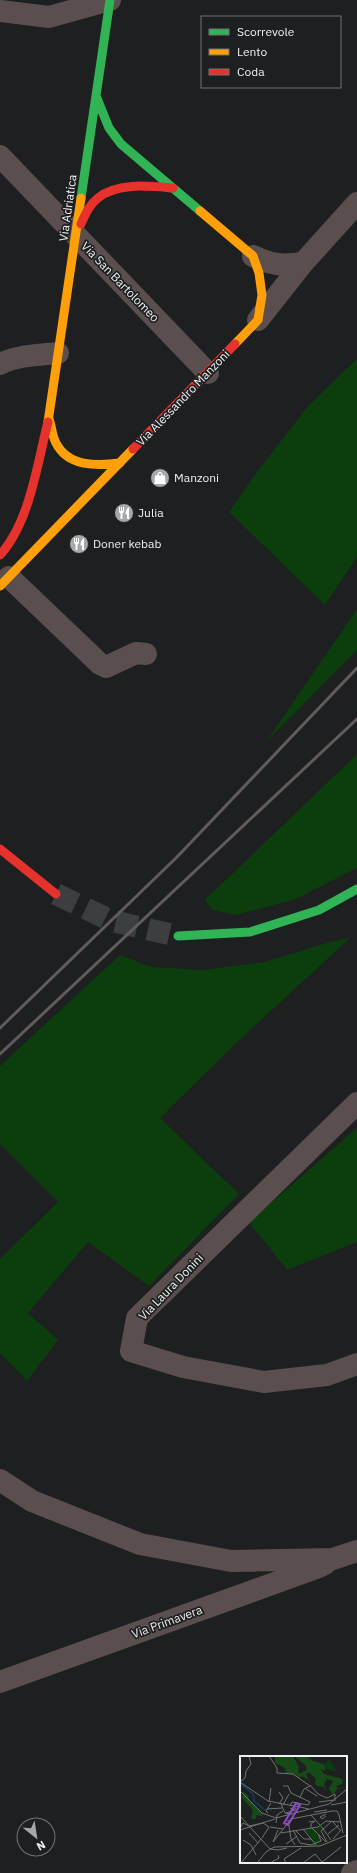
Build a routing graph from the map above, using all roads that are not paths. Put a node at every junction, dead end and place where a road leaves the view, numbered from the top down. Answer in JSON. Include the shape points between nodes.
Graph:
{"nodes":[{"id":1,"x":110,"y":0,"type":"edge"},
{"id":2,"x":0,"y":12,"type":"edge"},
{"id":3,"x":96,"y":96,"type":"junction"},
{"id":4,"x":0,"y":156,"type":"edge"},
{"id":5,"x":172,"y":188,"type":"junction"},
{"id":6,"x":357,"y":203,"type":"edge"},
{"id":7,"x":76,"y":235,"type":"junction"},
{"id":8,"x":253,"y":256,"type":"junction"},
{"id":9,"x":303,"y":263,"type":"junction"},
{"id":10,"x":258,"y":320,"type":"junction"},
{"id":11,"x":58,"y":353,"type":"junction"},
{"id":12,"x":0,"y":364,"type":"edge"},
{"id":13,"x":208,"y":373,"type":"junction"},
{"id":14,"x":49,"y":419,"type":"junction"},
{"id":15,"x":120,"y":463,"type":"junction"},
{"id":16,"x":0,"y":555,"type":"edge"},
{"id":17,"x":4,"y":582,"type":"edge"},
{"id":18,"x":146,"y":654,"type":"dead end"},
{"id":19,"x":0,"y":849,"type":"edge"},
{"id":20,"x":357,"y":889,"type":"edge"},
{"id":21,"x":56,"y":894,"type":"tunnel mouth"},
{"id":22,"x":178,"y":936,"type":"tunnel mouth"},
{"id":23,"x":357,"y":1103,"type":"edge"},
{"id":24,"x":357,"y":1364,"type":"edge"},
{"id":25,"x":0,"y":1480,"type":"edge"},
{"id":26,"x":357,"y":1551,"type":"edge"},
{"id":27,"x":333,"y":1559,"type":"junction"},
{"id":28,"x":0,"y":1682,"type":"edge"},
{"id":29,"x":357,"y":1871,"type":"edge"},
{"id":30,"x":352,"y":1873,"type":"edge"}],
"edges":[{"from":1,"to":2,"type":"street","via":[[49,17]]},
{"from":1,"to":3,"type":"main road","name":"Via Adriatica"},
{"from":3,"to":5,"type":"main road","via":[[110,128],[121,144]]},
{"from":3,"to":7,"type":"main road","name":"Via Adriatica"},
{"from":4,"to":7,"type":"street","name":"Via San Bartolomeo"},
{"from":5,"to":7,"type":"main road","via":[[144,185],[103,194],[91,204]]},
{"from":5,"to":8,"type":"main road"},
{"from":6,"to":9,"type":"street","name":"Via Alessandro Manzoni"},
{"from":7,"to":11,"type":"main road","name":"Via Adriatica"},
{"from":7,"to":13,"type":"street","name":"Via San Bartolomeo"},
{"from":8,"to":9,"type":"street","via":[[269,264],[284,266]]},
{"from":8,"to":10,"type":"main road","via":[[261,275],[263,297]]},
{"from":9,"to":10,"type":"street","name":"Via Alessandro Manzoni"},
{"from":10,"to":13,"type":"main road","name":"Via Alessandro Manzoni"},
{"from":11,"to":12,"type":"street","via":[[30,355]]},
{"from":11,"to":14,"type":"main road","name":"Via Adriatica"},
{"from":13,"to":15,"type":"main road","name":"Via Alessandro Manzoni"},
{"from":14,"to":15,"type":"main road","via":[[58,445],[71,460],[89,465]]},
{"from":14,"to":16,"type":"main road","via":[[26,511],[9,545]]},
{"from":15,"to":17,"type":"main road","name":"Via Alessandro Manzoni"},
{"from":17,"to":18,"type":"street","via":[[100,664],[106,667],[136,653]]},
{"from":19,"to":21,"type":"main road"},
{"from":20,"to":22,"type":"main road","via":[[319,910],[250,932]]},
{"from":23,"to":24,"type":"street","name":"Via Laura Donini","via":[[137,1318],[131,1352],[183,1367],[264,1382],[327,1375]]},
{"from":25,"to":27,"type":"street","via":[[32,1501],[140,1544],[231,1560]]},
{"from":26,"to":27,"type":"street"},
{"from":27,"to":28,"type":"street","name":"Via Primavera","via":[[318,1568]]},
{"from":29,"to":30,"type":"street"}]}
